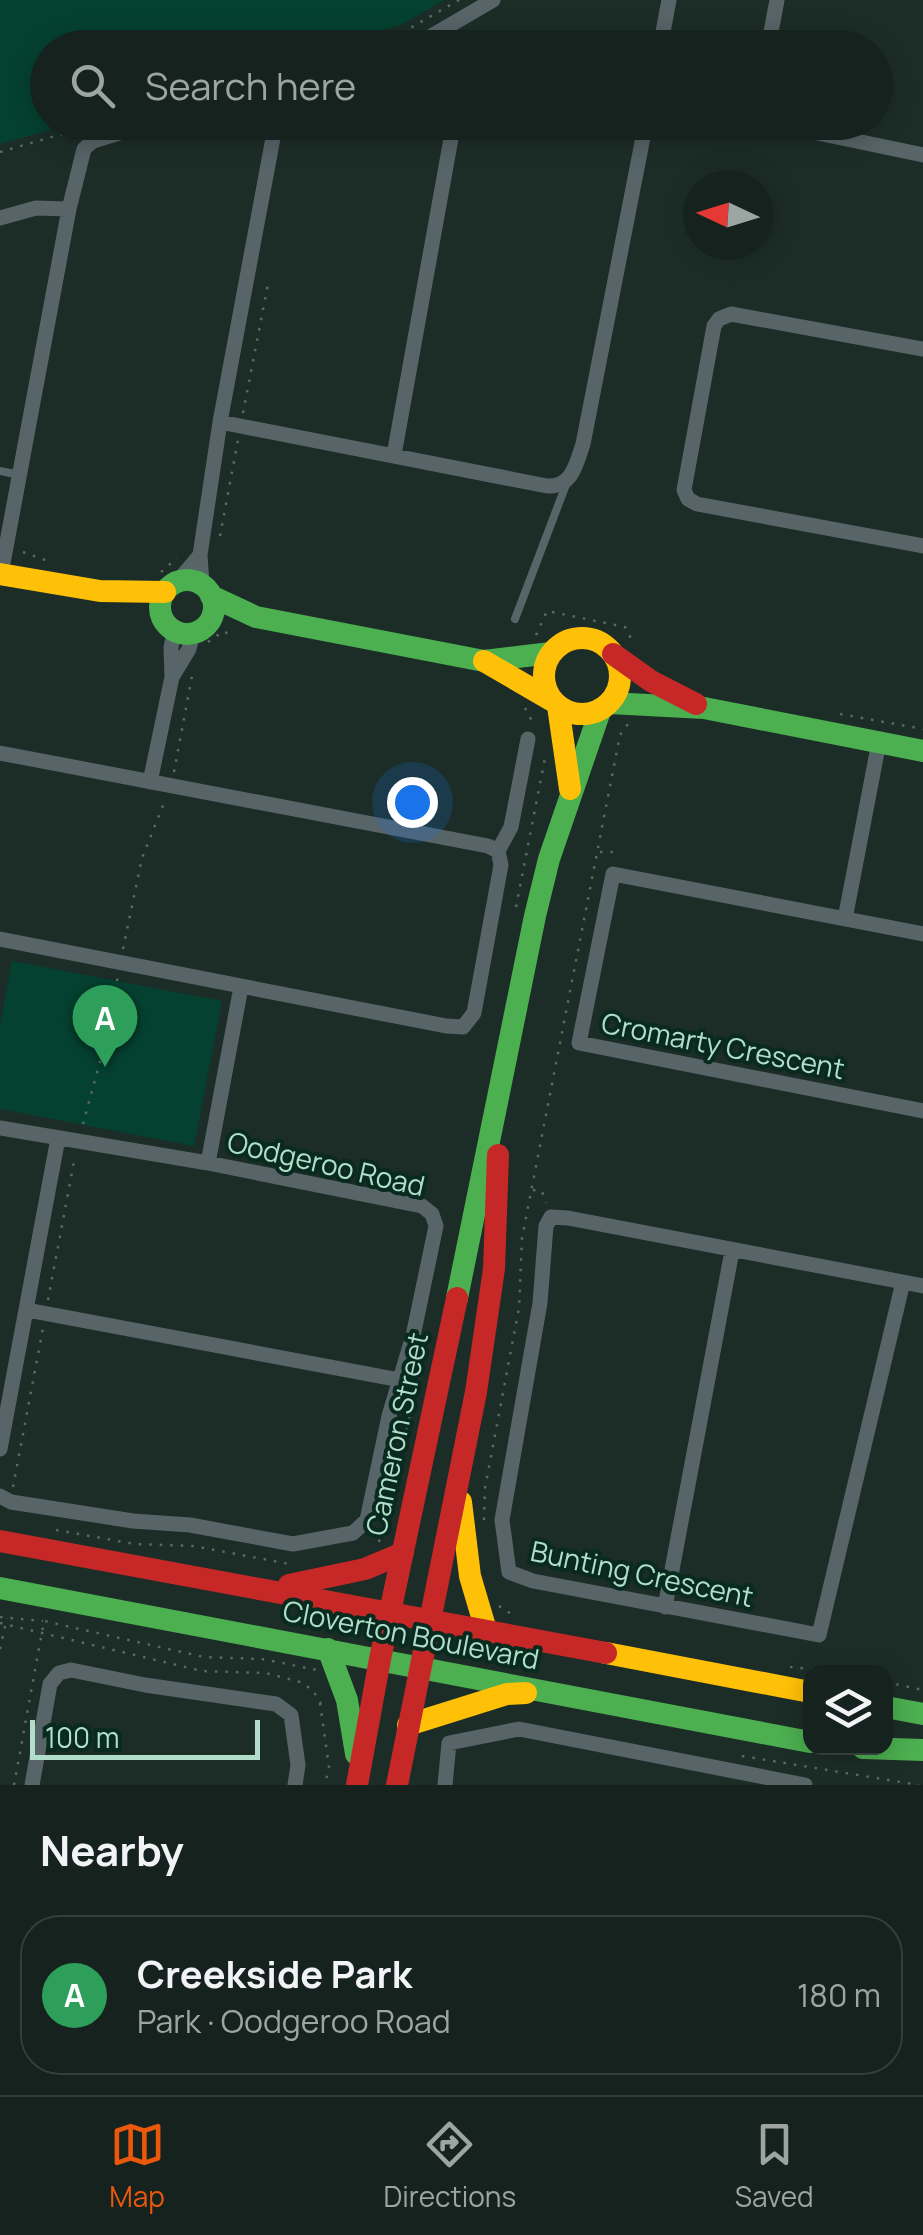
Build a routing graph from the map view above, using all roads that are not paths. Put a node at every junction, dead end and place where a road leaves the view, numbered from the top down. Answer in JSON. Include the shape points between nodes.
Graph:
{"nodes":[{"id":1,"x":493,"y":0,"type":"edge"},
{"id":2,"x":670,"y":0,"type":"edge"},
{"id":3,"x":777,"y":0,"type":"edge"},
{"id":4,"x":450,"y":30,"type":"edge"},
{"id":5,"x":664,"y":30,"type":"edge"},
{"id":6,"x":771,"y":30,"type":"edge"},
{"id":7,"x":93,"y":140,"type":"edge"},
{"id":8,"x":273,"y":140,"type":"edge"},
{"id":9,"x":451,"y":140,"type":"edge"},
{"id":10,"x":642,"y":140,"type":"edge"},
{"id":11,"x":851,"y":140,"type":"edge"},
{"id":12,"x":923,"y":155,"type":"edge"},
{"id":13,"x":69,"y":210,"type":"junction"},
{"id":14,"x":0,"y":218,"type":"edge"},
{"id":15,"x":923,"y":348,"type":"edge"},
{"id":16,"x":220,"y":422,"type":"junction"},
{"id":17,"x":394,"y":455,"type":"junction"},
{"id":18,"x":0,"y":471,"type":"edge"},
{"id":19,"x":22,"y":475,"type":"junction"},
{"id":20,"x":567,"y":482,"type":"junction"},
{"id":21,"x":923,"y":546,"type":"edge"},
{"id":22,"x":198,"y":558,"type":"junction"},
{"id":23,"x":1,"y":574,"type":"edge"},
{"id":24,"x":167,"y":582,"type":"junction"},
{"id":25,"x":207,"y":590,"type":"junction"},
{"id":26,"x":100,"y":591,"type":"junction"},
{"id":27,"x":256,"y":617,"type":"junction"},
{"id":28,"x":514,"y":619,"type":"dead end"},
{"id":29,"x":195,"y":629,"type":"junction"},
{"id":30,"x":551,"y":653,"type":"junction"},
{"id":31,"x":613,"y":654,"type":"junction"},
{"id":32,"x":484,"y":661,"type":"junction"},
{"id":33,"x":555,"y":703,"type":"junction"},
{"id":34,"x":605,"y":706,"type":"junction"},
{"id":35,"x":704,"y":708,"type":"junction"},
{"id":36,"x":532,"y":734,"type":"road end"},
{"id":37,"x":879,"y":742,"type":"junction"},
{"id":38,"x":923,"y":750,"type":"edge"},
{"id":39,"x":0,"y":753,"type":"edge"},
{"id":40,"x":150,"y":782,"type":"junction"},
{"id":41,"x":571,"y":798,"type":"junction"},
{"id":42,"x":498,"y":852,"type":"junction"},
{"id":43,"x":845,"y":919,"type":"junction"},
{"id":44,"x":923,"y":934,"type":"edge"},
{"id":45,"x":0,"y":939,"type":"edge"},
{"id":46,"x":241,"y":987,"type":"junction"},
{"id":47,"x":500,"y":1096,"type":"junction"},
{"id":48,"x":923,"y":1110,"type":"edge"},
{"id":49,"x":0,"y":1128,"type":"edge"},
{"id":50,"x":58,"y":1138,"type":"junction"},
{"id":51,"x":208,"y":1163,"type":"junction"},
{"id":52,"x":732,"y":1251,"type":"junction"},
{"id":53,"x":903,"y":1282,"type":"junction"},
{"id":54,"x":923,"y":1286,"type":"edge"},
{"id":55,"x":27,"y":1310,"type":"junction"},
{"id":56,"x":400,"y":1380,"type":"junction"},
{"id":57,"x":0,"y":1448,"type":"edge"},
{"id":58,"x":459,"y":1473,"type":"junction"},
{"id":59,"x":5,"y":1499,"type":"edge"},
{"id":60,"x":0,"y":1542,"type":"edge"},
{"id":61,"x":403,"y":1553,"type":"junction"},
{"id":62,"x":261,"y":1587,"type":"junction"},
{"id":63,"x":4,"y":1593,"type":"edge"},
{"id":64,"x":665,"y":1606,"type":"junction"},
{"id":65,"x":390,"y":1612,"type":"junction"},
{"id":66,"x":428,"y":1620,"type":"junction"},
{"id":67,"x":486,"y":1630,"type":"junction"},
{"id":68,"x":328,"y":1649,"type":"junction"},
{"id":69,"x":380,"y":1659,"type":"junction"},
{"id":70,"x":419,"y":1667,"type":"junction"},
{"id":71,"x":803,"y":1691,"type":"edge"},
{"id":72,"x":550,"y":1692,"type":"junction"},
{"id":73,"x":893,"y":1708,"type":"edge"},
{"id":74,"x":923,"y":1714,"type":"edge"},
{"id":75,"x":408,"y":1725,"type":"junction"},
{"id":76,"x":803,"y":1741,"type":"edge"},
{"id":77,"x":893,"y":1749,"type":"edge"},
{"id":78,"x":923,"y":1750,"type":"edge"},
{"id":79,"x":358,"y":1784,"type":"edge"},
{"id":80,"x":32,"y":1785,"type":"edge"},
{"id":81,"x":294,"y":1785,"type":"edge"},
{"id":82,"x":397,"y":1785,"type":"edge"},
{"id":83,"x":445,"y":1785,"type":"edge"},
{"id":84,"x":804,"y":1785,"type":"edge"}],
"edges":[{"from":1,"to":4,"type":"street"},
{"from":2,"to":5,"type":"street"},
{"from":3,"to":6,"type":"street"},
{"from":7,"to":13,"type":"street","via":[[84,149]]},
{"from":8,"to":16,"type":"street"},
{"from":9,"to":17,"type":"street"},
{"from":10,"to":20,"type":"street","via":[[583,444]]},
{"from":11,"to":12,"type":"street"},
{"from":13,"to":14,"type":"street","via":[[36,208]]},
{"from":13,"to":19,"type":"street"},
{"from":15,"to":21,"type":"street","via":[[731,314],[719,319],[684,490],[697,504]]},
{"from":16,"to":17,"type":"street"},
{"from":16,"to":22,"type":"street"},
{"from":17,"to":20,"type":"street","via":[[547,486]]},
{"from":18,"to":19,"type":"lane"},
{"from":19,"to":23,"type":"street"},
{"from":20,"to":28,"type":"lane"},
{"from":22,"to":24,"type":"street"},
{"from":22,"to":25,"type":"street"},
{"from":23,"to":26,"type":"street"},
{"from":24,"to":25,"type":"street","via":[[195,580]]},
{"from":24,"to":26,"type":"street"},
{"from":24,"to":29,"type":"street","via":[[160,608]]},
{"from":25,"to":27,"type":"street"},
{"from":25,"to":29,"type":"street","via":[[214,606]]},
{"from":26,"to":29,"type":"street"},
{"from":27,"to":29,"type":"street"},
{"from":27,"to":32,"type":"street"},
{"from":29,"to":40,"type":"street","via":[[171,647],[172,677]]},
{"from":30,"to":31,"type":"street","via":[[582,638]]},
{"from":30,"to":32,"type":"street"},
{"from":30,"to":33,"type":"street","via":[[543,676]]},
{"from":31,"to":34,"type":"street","via":[[620,678]]},
{"from":31,"to":35,"type":"street"},
{"from":32,"to":33,"type":"street"},
{"from":33,"to":34,"type":"street","via":[[574,714]]},
{"from":33,"to":41,"type":"street"},
{"from":34,"to":35,"type":"street"},
{"from":34,"to":41,"type":"street","name":"Cameron Street"},
{"from":35,"to":37,"type":"street"},
{"from":36,"to":42,"type":"street","via":[[511,827]]},
{"from":37,"to":38,"type":"street"},
{"from":37,"to":43,"type":"street"},
{"from":39,"to":40,"type":"street"},
{"from":40,"to":42,"type":"street"},
{"from":41,"to":47,"type":"street","name":"Cameron Street","via":[[549,859]]},
{"from":42,"to":46,"type":"street","via":[[502,865],[474,1013],[463,1027]]},
{"from":43,"to":44,"type":"street","name":"Cromarty Crescent"},
{"from":43,"to":48,"type":"street","name":"Cromarty Crescent","via":[[613,874],[579,1043]]},
{"from":45,"to":46,"type":"street"},
{"from":46,"to":51,"type":"street"},
{"from":47,"to":58,"type":"street","name":"Cameron Street","via":[[494,1269]]},
{"from":47,"to":61,"type":"street","name":"Cameron Street"},
{"from":49,"to":50,"type":"street","name":"Oodgeroo Road"},
{"from":50,"to":51,"type":"street","name":"Oodgeroo Road"},
{"from":50,"to":55,"type":"street"},
{"from":51,"to":56,"type":"street","name":"Oodgeroo Road","via":[[422,1206],[432,1214],[436,1226]]},
{"from":52,"to":53,"type":"street"},
{"from":52,"to":64,"type":"street"},
{"from":52,"to":64,"type":"street","name":"Bunting Crescent","via":[[551,1217],[546,1226],[540,1303],[502,1520],[509,1572]]},
{"from":53,"to":54,"type":"street"},
{"from":53,"to":64,"type":"street","name":"Bunting Crescent","via":[[819,1635]]},
{"from":55,"to":56,"type":"street"},
{"from":55,"to":57,"type":"street"},
{"from":56,"to":59,"type":"street","name":"Oodgeroo Road","via":[[367,1520],[353,1532],[294,1544]]},
{"from":58,"to":66,"type":"street","name":"Cameron Street"},
{"from":58,"to":67,"type":"street","via":[[470,1576]]},
{"from":60,"to":62,"type":"street","name":"Cloverton Boulevard"},
{"from":61,"to":62,"type":"street","via":[[366,1570]]},
{"from":61,"to":65,"type":"street","name":"Cameron Street"},
{"from":62,"to":65,"type":"street","name":"Cloverton Boulevard"},
{"from":63,"to":68,"type":"street","name":"Cloverton Boulevard"},
{"from":65,"to":66,"type":"street","name":"Cloverton Boulevard"},
{"from":65,"to":69,"type":"street","name":"Cameron Street"},
{"from":66,"to":67,"type":"street","name":"Cloverton Boulevard"},
{"from":66,"to":70,"type":"street","name":"Cameron Street"},
{"from":67,"to":71,"type":"street","name":"Cloverton Boulevard"},
{"from":68,"to":69,"type":"street","name":"Cloverton Boulevard"},
{"from":68,"to":79,"type":"street","via":[[354,1730]]},
{"from":69,"to":70,"type":"street","name":"Cloverton Boulevard"},
{"from":69,"to":79,"type":"street","name":"Cameron Street"},
{"from":70,"to":72,"type":"street","name":"Cloverton Boulevard"},
{"from":70,"to":75,"type":"street","name":"Cameron Street"},
{"from":72,"to":75,"type":"street","via":[[507,1694]]},
{"from":72,"to":76,"type":"street","name":"Cloverton Boulevard"},
{"from":73,"to":74,"type":"street"},
{"from":75,"to":82,"type":"street","name":"Cameron Street"},
{"from":77,"to":78,"type":"street"},
{"from":80,"to":81,"type":"street","via":[[50,1684],[71,1670],[276,1704],[292,1715]]},
{"from":83,"to":84,"type":"street","via":[[449,1743],[519,1728]]}]}
